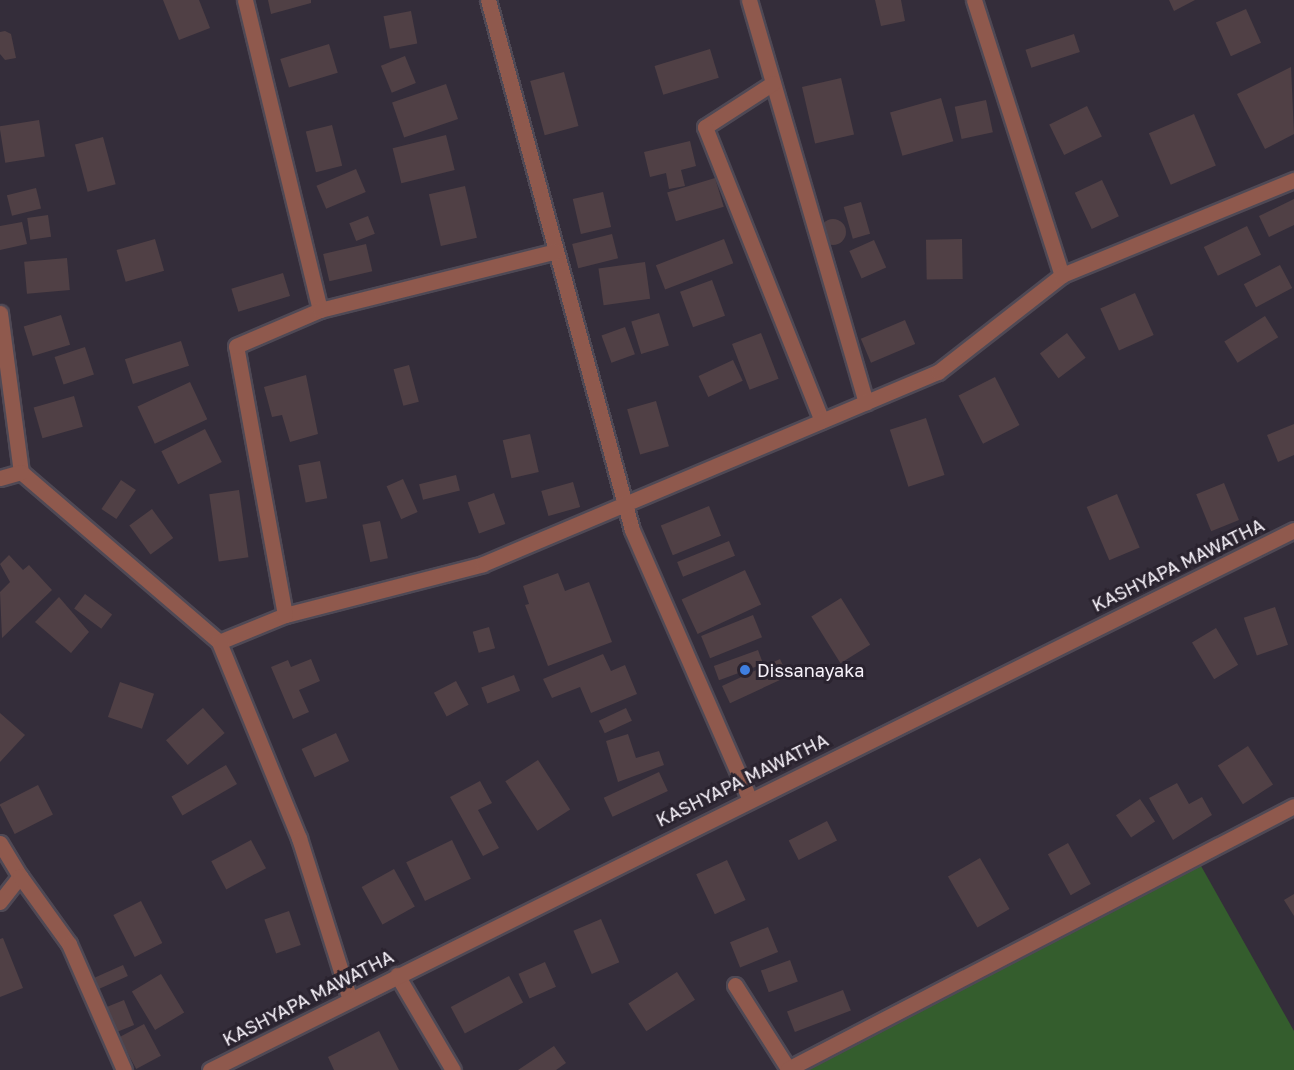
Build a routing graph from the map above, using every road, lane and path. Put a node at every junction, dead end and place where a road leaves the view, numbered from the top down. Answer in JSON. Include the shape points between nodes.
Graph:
{"nodes":[{"id":1,"x":245,"y":0,"type":"edge"},
{"id":2,"x":488,"y":0,"type":"edge"},
{"id":3,"x":749,"y":0,"type":"edge"},
{"id":4,"x":974,"y":0,"type":"edge"},
{"id":5,"x":773,"y":83,"type":"junction"},
{"id":6,"x":1294,"y":180,"type":"edge"},
{"id":7,"x":556,"y":251,"type":"junction"},
{"id":8,"x":1062,"y":275,"type":"junction"},
{"id":9,"x":320,"y":310,"type":"junction"},
{"id":10,"x":0,"y":313,"type":"edge"},
{"id":11,"x":866,"y":402,"type":"junction"},
{"id":12,"x":822,"y":421,"type":"junction"},
{"id":13,"x":21,"y":472,"type":"junction"},
{"id":14,"x":0,"y":478,"type":"edge"},
{"id":15,"x":625,"y":504,"type":"junction"},
{"id":16,"x":1294,"y":530,"type":"edge"},
{"id":17,"x":285,"y":615,"type":"junction"},
{"id":18,"x":219,"y":642,"type":"junction"},
{"id":19,"x":749,"y":798,"type":"junction"},
{"id":20,"x":1294,"y":806,"type":"edge"},
{"id":21,"x":0,"y":843,"type":"edge"},
{"id":22,"x":20,"y":876,"type":"junction"},
{"id":23,"x":0,"y":902,"type":"edge"},
{"id":24,"x":397,"y":975,"type":"junction"},
{"id":25,"x":735,"y":985,"type":"dead end"},
{"id":26,"x":350,"y":997,"type":"junction"},
{"id":27,"x":789,"y":1069,"type":"edge"},
{"id":28,"x":124,"y":1070,"type":"edge"},
{"id":29,"x":210,"y":1070,"type":"edge"},
{"id":30,"x":453,"y":1070,"type":"edge"}],
"edges":[{"from":1,"to":9,"type":"street"},
{"from":2,"to":7,"type":"street"},
{"from":3,"to":5,"type":"street"},
{"from":4,"to":8,"type":"street"},
{"from":5,"to":11,"type":"street"},
{"from":5,"to":12,"type":"street","via":[[705,127]]},
{"from":6,"to":8,"type":"street"},
{"from":7,"to":9,"type":"street"},
{"from":7,"to":15,"type":"street"},
{"from":8,"to":11,"type":"street","via":[[938,372]]},
{"from":9,"to":17,"type":"street","via":[[236,346]]},
{"from":10,"to":13,"type":"street"},
{"from":11,"to":12,"type":"street"},
{"from":12,"to":15,"type":"street"},
{"from":13,"to":14,"type":"street"},
{"from":13,"to":18,"type":"street"},
{"from":15,"to":17,"type":"street","via":[[483,564]]},
{"from":15,"to":19,"type":"street"},
{"from":16,"to":19,"type":"street","name":"KASHYAPA MAWATHA"},
{"from":17,"to":18,"type":"street"},
{"from":18,"to":26,"type":"street","via":[[299,838]]},
{"from":19,"to":24,"type":"street","name":"KASHYAPA MAWATHA"},
{"from":20,"to":27,"type":"street"},
{"from":21,"to":22,"type":"street"},
{"from":22,"to":23,"type":"street"},
{"from":22,"to":28,"type":"street","via":[[69,944]]},
{"from":24,"to":26,"type":"street","name":"KASHYAPA MAWATHA"},
{"from":24,"to":30,"type":"street"},
{"from":25,"to":27,"type":"street"},
{"from":26,"to":29,"type":"street","name":"KASHYAPA MAWATHA"}]}
